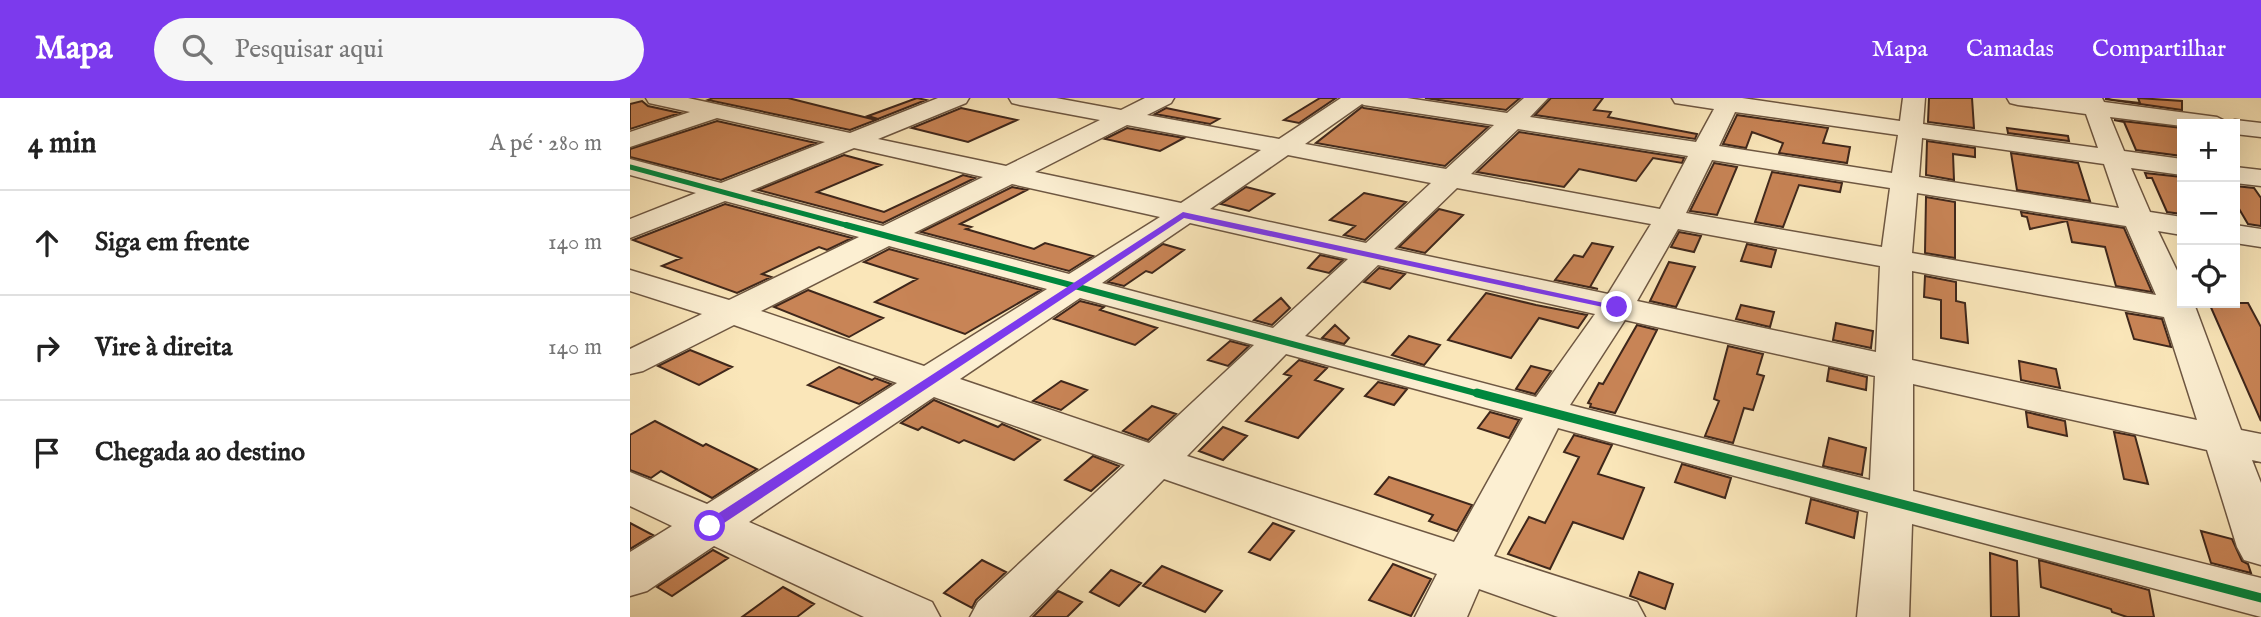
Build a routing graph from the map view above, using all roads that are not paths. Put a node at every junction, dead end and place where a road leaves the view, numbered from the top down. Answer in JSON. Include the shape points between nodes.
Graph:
{"nodes":[{"id":1,"x":657,"y":98,"type":"edge"},
{"id":2,"x":753,"y":98,"type":"edge"},
{"id":3,"x":958,"y":98,"type":"edge"},
{"id":4,"x":1020,"y":98,"type":"edge"},
{"id":5,"x":1163,"y":98,"type":"edge"},
{"id":6,"x":1356,"y":98,"type":"edge"},
{"id":7,"x":1364,"y":98,"type":"edge"},
{"id":8,"x":1683,"y":98,"type":"edge"},
{"id":9,"x":2018,"y":98,"type":"edge"},
{"id":10,"x":1729,"y":101,"type":"edge"},
{"id":11,"x":2093,"y":103,"type":"edge"},
{"id":12,"x":1524,"y":110,"type":"edge"},
{"id":13,"x":716,"y":111,"type":"junction"},
{"id":14,"x":1913,"y":113,"type":"edge"},
{"id":15,"x":1126,"y":118,"type":"junction"},
{"id":16,"x":2187,"y":119,"type":"edge"},
{"id":17,"x":2240,"y":128,"type":"edge"},
{"id":18,"x":2261,"y":130,"type":"edge"},
{"id":19,"x":630,"y":140,"type":"edge"},
{"id":20,"x":850,"y":140,"type":"junction"},
{"id":21,"x":1284,"y":148,"type":"junction"},
{"id":22,"x":1704,"y":152,"type":"junction"},
{"id":23,"x":2114,"y":157,"type":"junction"},
{"id":24,"x":2177,"y":166,"type":"edge"},
{"id":25,"x":630,"y":167,"type":"edge"},
{"id":26,"x":1009,"y":176,"type":"junction"},
{"id":27,"x":2240,"y":176,"type":"edge"},
{"id":28,"x":2261,"y":178,"type":"edge"},
{"id":29,"x":1450,"y":179,"type":"junction"},
{"id":30,"x":1904,"y":183,"type":"junction"},
{"id":31,"x":721,"y":192,"type":"junction"},
{"id":32,"x":1183,"y":215,"type":"junction"},
{"id":33,"x":1669,"y":219,"type":"junction"},
{"id":34,"x":2138,"y":219,"type":"junction"},
{"id":35,"x":2177,"y":225,"type":"edge"},
{"id":36,"x":630,"y":229,"type":"edge"},
{"id":37,"x":889,"y":235,"type":"junction"},
{"id":38,"x":2240,"y":235,"type":"edge"},
{"id":39,"x":2261,"y":238,"type":"edge"},
{"id":40,"x":1370,"y":255,"type":"junction"},
{"id":41,"x":1896,"y":260,"type":"junction"},
{"id":42,"x":630,"y":280,"type":"edge"},
{"id":43,"x":1076,"y":286,"type":"junction"},
{"id":44,"x":1617,"y":307,"type":"junction"},
{"id":45,"x":2179,"y":309,"type":"junction"},
{"id":46,"x":734,"y":313,"type":"junction"},
{"id":47,"x":1280,"y":340,"type":"junction"},
{"id":48,"x":630,"y":363,"type":"edge"},
{"id":49,"x":1895,"y":367,"type":"junction"},
{"id":50,"x":929,"y":381,"type":"junction"},
{"id":51,"x":1546,"y":412,"type":"junction"},
{"id":52,"x":2243,"y":444,"type":"edge"},
{"id":53,"x":1156,"y":461,"type":"junction"},
{"id":54,"x":630,"y":488,"type":"edge"},
{"id":55,"x":1891,"y":501,"type":"junction"},
{"id":56,"x":710,"y":526,"type":"junction"},
{"id":57,"x":2261,"y":547,"type":"edge"},
{"id":58,"x":1465,"y":564,"type":"junction"},
{"id":59,"x":630,"y":577,"type":"edge"},
{"id":60,"x":2261,"y":598,"type":"edge"},
{"id":61,"x":914,"y":617,"type":"edge"},
{"id":62,"x":996,"y":617,"type":"edge"},
{"id":63,"x":1441,"y":617,"type":"edge"},
{"id":64,"x":1619,"y":617,"type":"edge"},
{"id":65,"x":1883,"y":617,"type":"edge"}],
"edges":[{"from":1,"to":13,"type":"street"},
{"from":2,"to":13,"type":"street"},
{"from":3,"to":20,"type":"street"},
{"from":4,"to":15,"type":"street"},
{"from":5,"to":15,"type":"street"},
{"from":6,"to":21,"type":"street"},
{"from":7,"to":12,"type":"street"},
{"from":8,"to":10,"type":"street"},
{"from":9,"to":11,"type":"street"},
{"from":10,"to":14,"type":"street"},
{"from":10,"to":22,"type":"street"},
{"from":11,"to":16,"type":"street"},
{"from":11,"to":23,"type":"street"},
{"from":12,"to":22,"type":"street"},
{"from":12,"to":29,"type":"street"},
{"from":13,"to":19,"type":"street"},
{"from":13,"to":20,"type":"street"},
{"from":14,"to":23,"type":"street"},
{"from":14,"to":30,"type":"street"},
{"from":15,"to":21,"type":"street"},
{"from":15,"to":26,"type":"street"},
{"from":17,"to":18,"type":"street"},
{"from":20,"to":26,"type":"street"},
{"from":20,"to":31,"type":"street"},
{"from":21,"to":29,"type":"street"},
{"from":21,"to":32,"type":"street"},
{"from":22,"to":30,"type":"street"},
{"from":22,"to":33,"type":"street"},
{"from":23,"to":24,"type":"street"},
{"from":23,"to":34,"type":"street"},
{"from":25,"to":31,"type":"street"},
{"from":26,"to":32,"type":"street"},
{"from":26,"to":37,"type":"street"},
{"from":27,"to":28,"type":"street"},
{"from":29,"to":33,"type":"street"},
{"from":29,"to":40,"type":"street"},
{"from":30,"to":34,"type":"street"},
{"from":30,"to":41,"type":"street"},
{"from":31,"to":36,"type":"street"},
{"from":31,"to":37,"type":"street"},
{"from":32,"to":40,"type":"street"},
{"from":32,"to":43,"type":"street"},
{"from":33,"to":41,"type":"street"},
{"from":33,"to":44,"type":"street"},
{"from":34,"to":35,"type":"street"},
{"from":34,"to":45,"type":"street"},
{"from":37,"to":43,"type":"street"},
{"from":37,"to":46,"type":"street"},
{"from":38,"to":39,"type":"street"},
{"from":40,"to":44,"type":"street"},
{"from":40,"to":47,"type":"street"},
{"from":41,"to":45,"type":"street"},
{"from":41,"to":49,"type":"street"},
{"from":42,"to":46,"type":"street"},
{"from":43,"to":47,"type":"street"},
{"from":43,"to":50,"type":"street"},
{"from":44,"to":49,"type":"street"},
{"from":44,"to":51,"type":"street"},
{"from":45,"to":52,"type":"street"},
{"from":46,"to":48,"type":"street"},
{"from":46,"to":50,"type":"street"},
{"from":47,"to":51,"type":"street"},
{"from":47,"to":53,"type":"street"},
{"from":49,"to":52,"type":"street"},
{"from":49,"to":55,"type":"street"},
{"from":50,"to":53,"type":"street"},
{"from":50,"to":56,"type":"street"},
{"from":51,"to":55,"type":"street"},
{"from":51,"to":58,"type":"street"},
{"from":52,"to":57,"type":"street"},
{"from":53,"to":58,"type":"street"},
{"from":53,"to":62,"type":"street"},
{"from":54,"to":56,"type":"street"},
{"from":55,"to":60,"type":"street"},
{"from":55,"to":65,"type":"street"},
{"from":56,"to":59,"type":"street"},
{"from":56,"to":61,"type":"street"},
{"from":58,"to":63,"type":"street"},
{"from":58,"to":64,"type":"street"}]}
